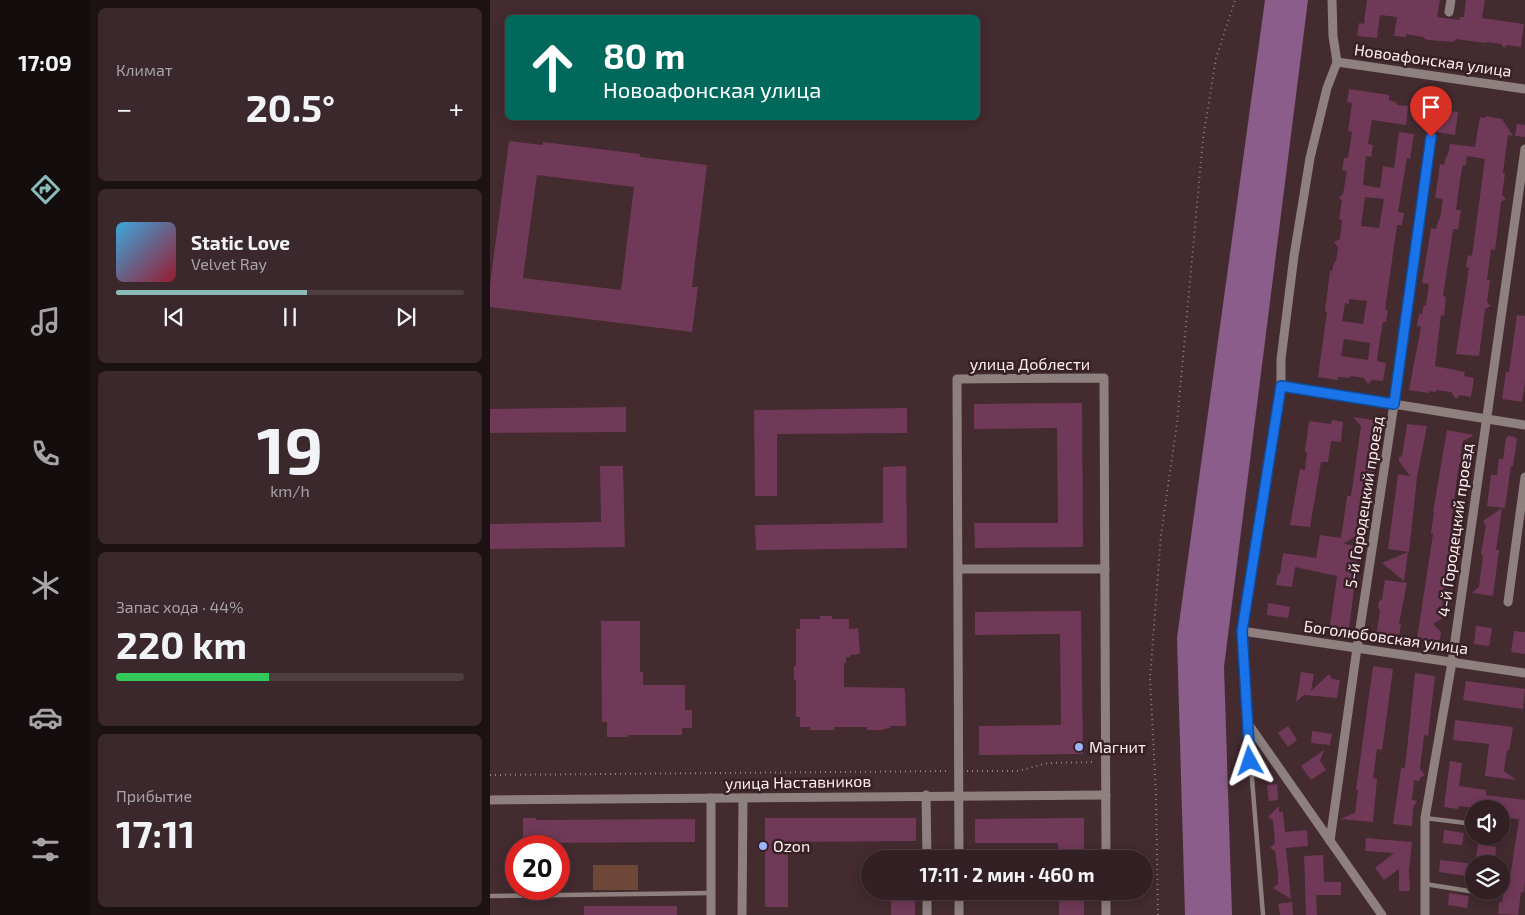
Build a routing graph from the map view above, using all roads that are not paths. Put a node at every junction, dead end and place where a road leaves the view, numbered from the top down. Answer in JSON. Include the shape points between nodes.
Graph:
{"nodes":[{"id":1,"x":1332,"y":0,"type":"edge"},
{"id":2,"x":1451,"y":0,"type":"edge"},
{"id":3,"x":1449,"y":12,"type":"dead end"},
{"id":4,"x":1337,"y":62,"type":"junction"},
{"id":5,"x":1525,"y":89,"type":"edge"},
{"id":6,"x":1431,"y":137,"type":"dead end"},
{"id":7,"x":1525,"y":149,"type":"edge"},
{"id":8,"x":1281,"y":386,"type":"junction"},
{"id":9,"x":1394,"y":404,"type":"junction"},
{"id":10,"x":1486,"y":419,"type":"junction"},
{"id":11,"x":1525,"y":425,"type":"edge"},
{"id":12,"x":1525,"y":477,"type":"edge"},
{"id":13,"x":1105,"y":569,"type":"junction"},
{"id":14,"x":958,"y":570,"type":"junction"},
{"id":15,"x":1508,"y":602,"type":"dead end"},
{"id":16,"x":1242,"y":631,"type":"junction"},
{"id":17,"x":1357,"y":648,"type":"junction"},
{"id":18,"x":1452,"y":662,"type":"junction"},
{"id":19,"x":1525,"y":673,"type":"edge"},
{"id":20,"x":1247,"y":722,"type":"junction"},
{"id":21,"x":926,"y":795,"type":"junction"},
{"id":22,"x":958,"y":795,"type":"junction"},
{"id":23,"x":1106,"y":795,"type":"junction"},
{"id":24,"x":711,"y":798,"type":"junction"},
{"id":25,"x":743,"y":798,"type":"junction"},
{"id":26,"x":490,"y":800,"type":"edge"},
{"id":27,"x":1425,"y":818,"type":"junction"},
{"id":28,"x":1465,"y":823,"type":"edge"},
{"id":29,"x":1330,"y":841,"type":"junction"},
{"id":30,"x":927,"y":850,"type":"edge"},
{"id":31,"x":959,"y":850,"type":"edge"},
{"id":32,"x":1106,"y":850,"type":"edge"},
{"id":33,"x":1425,"y":884,"type":"junction"},
{"id":34,"x":1465,"y":890,"type":"edge"},
{"id":35,"x":711,"y":893,"type":"junction"},
{"id":36,"x":490,"y":896,"type":"edge"},
{"id":37,"x":927,"y":900,"type":"edge"},
{"id":38,"x":959,"y":900,"type":"edge"},
{"id":39,"x":1106,"y":900,"type":"edge"},
{"id":40,"x":711,"y":915,"type":"edge"},
{"id":41,"x":742,"y":915,"type":"edge"},
{"id":42,"x":927,"y":915,"type":"edge"},
{"id":43,"x":959,"y":915,"type":"edge"},
{"id":44,"x":1106,"y":915,"type":"edge"},
{"id":45,"x":1263,"y":915,"type":"edge"},
{"id":46,"x":1382,"y":915,"type":"edge"},
{"id":47,"x":1424,"y":915,"type":"edge"}],
"edges":[{"from":1,"to":4,"type":"street"},
{"from":2,"to":3,"type":"street"},
{"from":4,"to":5,"type":"street","name":"Новоафонская улица"},
{"from":4,"to":8,"type":"street","via":[[1327,88],[1310,158],[1294,256],[1281,359]]},
{"from":6,"to":9,"type":"street","name":"5-й Городецкий проезд"},
{"from":7,"to":10,"type":"street","name":"4-й Городецкий проезд"},
{"from":8,"to":9,"type":"street"},
{"from":8,"to":16,"type":"street"},
{"from":9,"to":10,"type":"street"},
{"from":9,"to":17,"type":"street","name":"5-й Городецкий проезд"},
{"from":10,"to":11,"type":"street"},
{"from":10,"to":18,"type":"street","name":"4-й Городецкий проезд"},
{"from":12,"to":15,"type":"street"},
{"from":13,"to":14,"type":"street"},
{"from":13,"to":14,"type":"street","name":"улица Доблести","via":[[1104,378],[957,379]]},
{"from":13,"to":23,"type":"street"},
{"from":14,"to":22,"type":"street"},
{"from":16,"to":17,"type":"street","name":"Боголюбовская улица"},
{"from":16,"to":20,"type":"lane"},
{"from":17,"to":18,"type":"street","name":"Боголюбовская улица"},
{"from":17,"to":29,"type":"street","name":"5-й Городецкий проезд"},
{"from":18,"to":19,"type":"street","name":"Боголюбовская улица"},
{"from":18,"to":27,"type":"street","name":"4-й Городецкий проезд"},
{"from":20,"to":29,"type":"street"},
{"from":20,"to":45,"type":"lane"},
{"from":21,"to":22,"type":"street","name":"улица Наставников"},
{"from":21,"to":25,"type":"street","name":"улица Наставников"},
{"from":21,"to":30,"type":"street"},
{"from":22,"to":23,"type":"street","name":"улица Наставников"},
{"from":22,"to":31,"type":"street"},
{"from":23,"to":32,"type":"street"},
{"from":24,"to":25,"type":"street","name":"улица Наставников"},
{"from":24,"to":26,"type":"street","name":"улица Наставников"},
{"from":24,"to":35,"type":"street"},
{"from":25,"to":41,"type":"street"},
{"from":27,"to":28,"type":"lane"},
{"from":27,"to":33,"type":"street","name":"4-й Городецкий проезд"},
{"from":29,"to":46,"type":"street"},
{"from":33,"to":34,"type":"lane"},
{"from":33,"to":47,"type":"street","name":"4-й Городецкий проезд"},
{"from":35,"to":36,"type":"lane"},
{"from":35,"to":40,"type":"street"},
{"from":37,"to":42,"type":"street"},
{"from":38,"to":43,"type":"street"},
{"from":39,"to":44,"type":"street"}]}
